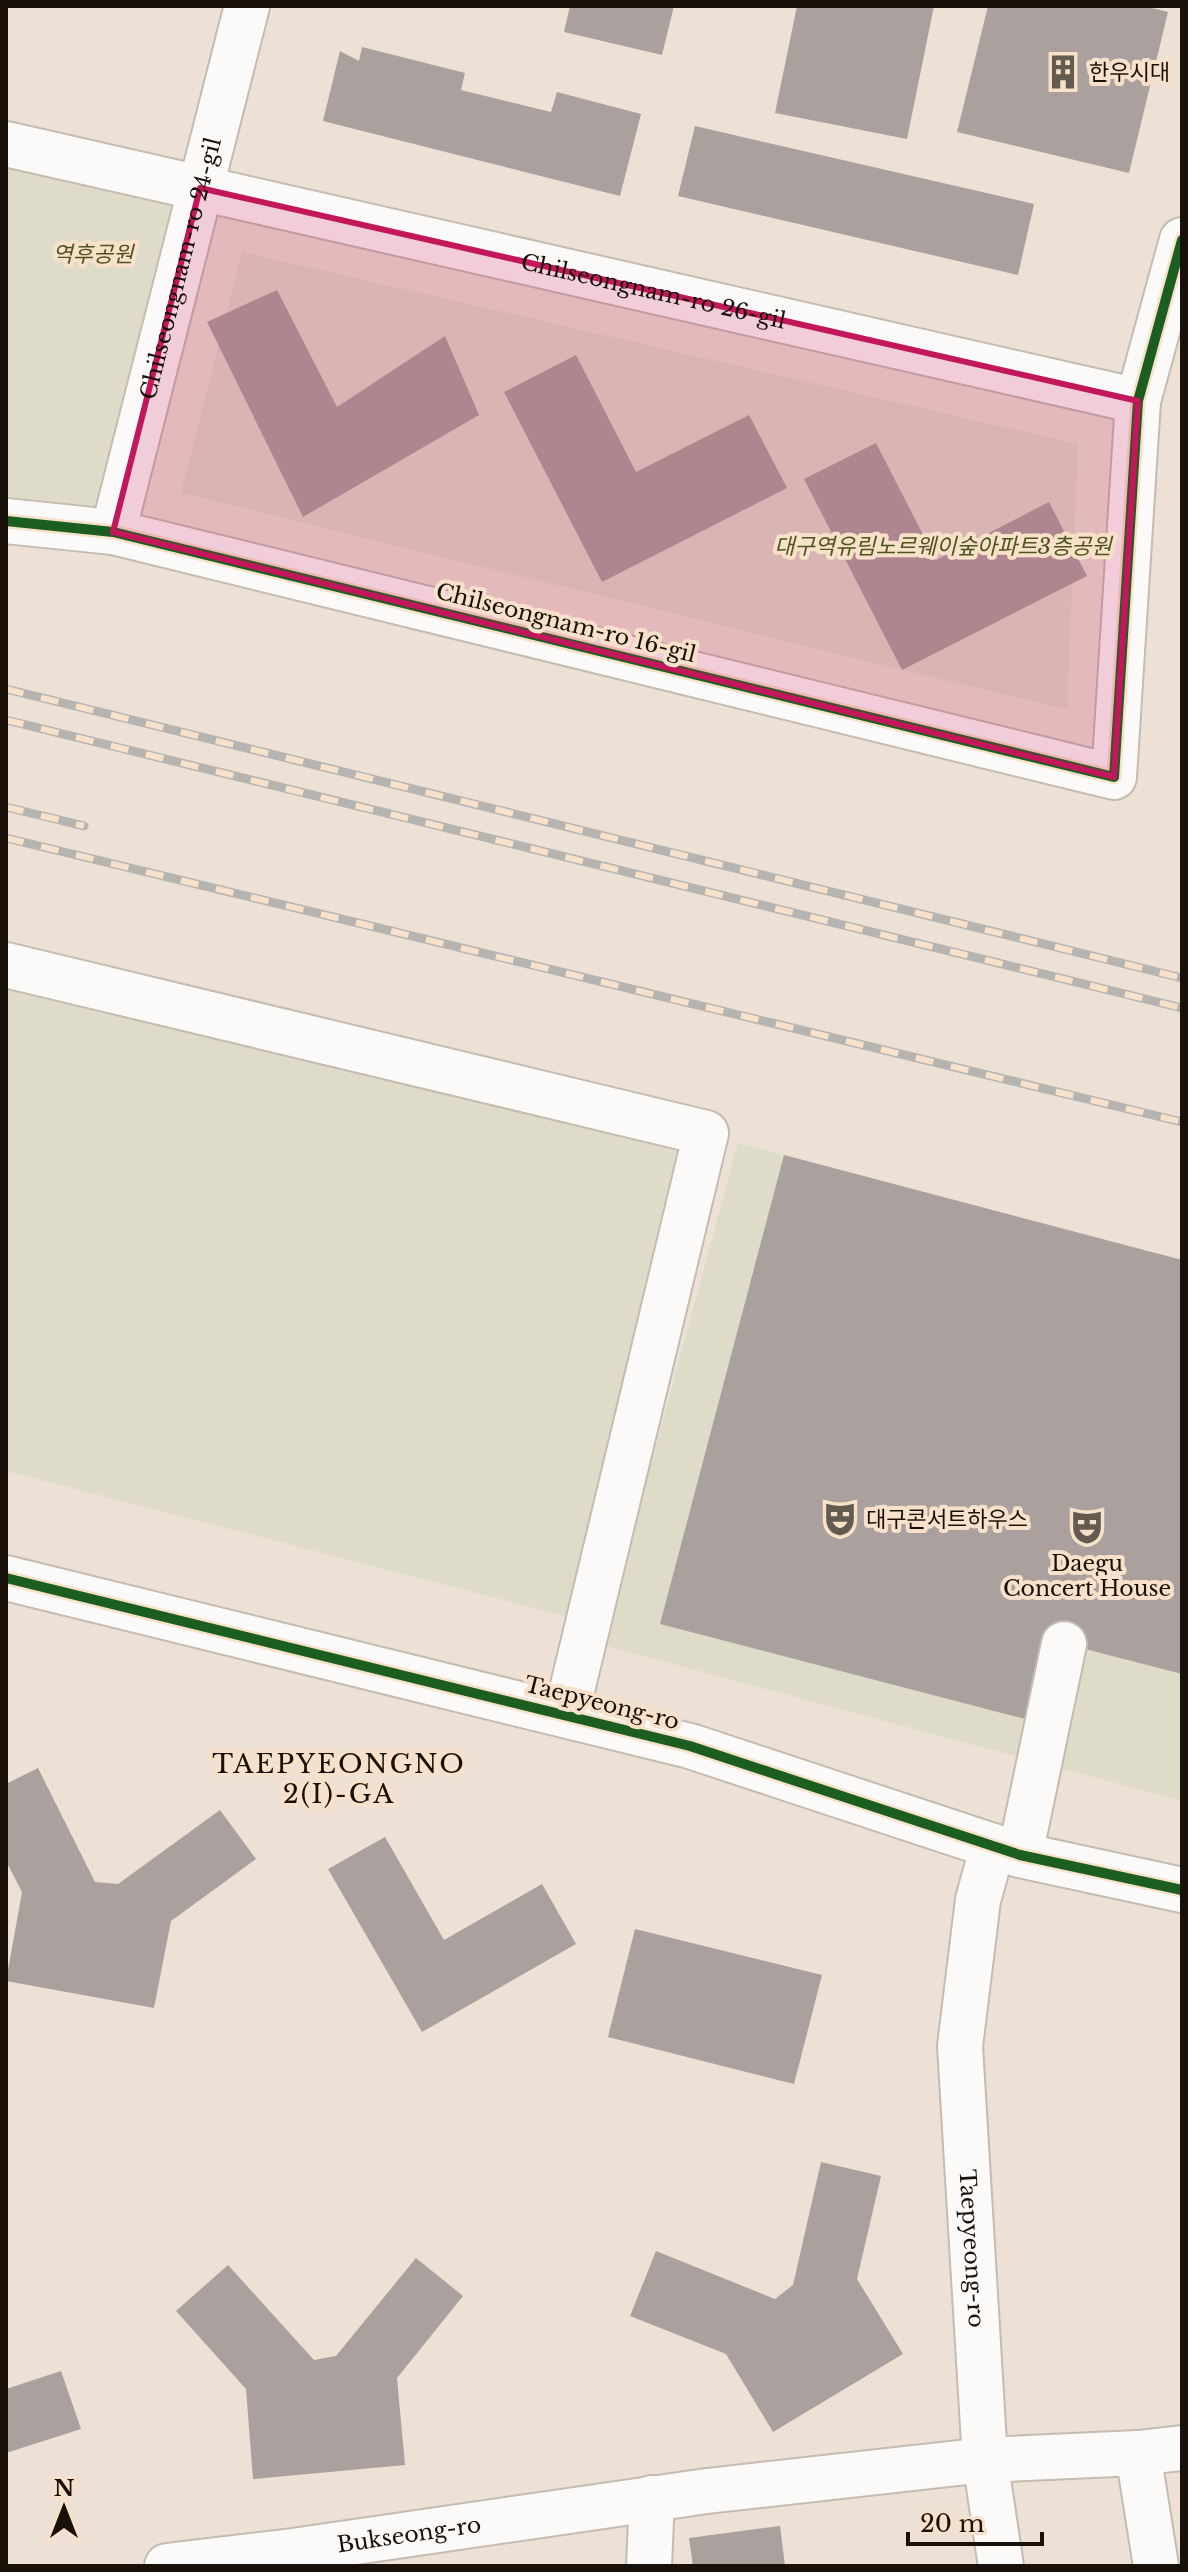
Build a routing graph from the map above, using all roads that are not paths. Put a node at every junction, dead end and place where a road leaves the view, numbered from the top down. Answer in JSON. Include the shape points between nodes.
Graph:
{"nodes":[{"id":1,"x":247,"y":6,"type":"edge"},
{"id":2,"x":6,"y":144,"type":"edge"},
{"id":3,"x":200,"y":188,"type":"junction"},
{"id":4,"x":1182,"y":240,"type":"edge"},
{"id":5,"x":1138,"y":401,"type":"junction"},
{"id":6,"x":6,"y":521,"type":"edge"},
{"id":7,"x":113,"y":532,"type":"junction"},
{"id":8,"x":6,"y":965,"type":"edge"},
{"id":9,"x":6,"y":1578,"type":"edge"},
{"id":10,"x":1064,"y":1644,"type":"dead end"},
{"id":11,"x":566,"y":1715,"type":"junction"},
{"id":12,"x":1007,"y":1850,"type":"junction"},
{"id":13,"x":1182,"y":1890,"type":"edge"},
{"id":14,"x":1182,"y":2448,"type":"edge"},
{"id":15,"x":1138,"y":2453,"type":"junction"},
{"id":16,"x":985,"y":2460,"type":"junction"},
{"id":17,"x":652,"y":2498,"type":"junction"},
{"id":18,"x":294,"y":2558,"type":"edge"},
{"id":19,"x":167,"y":2566,"type":"edge"},
{"id":20,"x":649,"y":2566,"type":"edge"},
{"id":21,"x":1001,"y":2566,"type":"edge"},
{"id":22,"x":1156,"y":2566,"type":"edge"}],
"edges":[{"from":1,"to":3,"type":"street","name":"Chilseongnam-ro 24-gil"},
{"from":2,"to":3,"type":"street","name":"Chilseongnam-ro 26-gil"},
{"from":3,"to":5,"type":"street","name":"Chilseongnam-ro 26-gil"},
{"from":3,"to":7,"type":"street","name":"Chilseongnam-ro 24-gil"},
{"from":4,"to":5,"type":"street"},
{"from":5,"to":7,"type":"street","name":"Chilseongnam-ro 16-gil","via":[[1114,777]]},
{"from":6,"to":7,"type":"street","name":"Chilseongnam-ro 16-gil"},
{"from":8,"to":11,"type":"street","via":[[706,1133]]},
{"from":9,"to":11,"type":"street","name":"Taepyeong-ro"},
{"from":10,"to":12,"type":"street"},
{"from":11,"to":12,"type":"street","name":"Taepyeong-ro","via":[[690,1746]]},
{"from":12,"to":13,"type":"street","name":"Taepyeong-ro"},
{"from":12,"to":16,"type":"street","name":"Taepyeong-ro","via":[[978,1900],[960,2046]]},
{"from":14,"to":15,"type":"street","name":"Bukseong-ro"},
{"from":15,"to":16,"type":"street","name":"Bukseong-ro"},
{"from":15,"to":22,"type":"street"},
{"from":16,"to":17,"type":"street","name":"Bukseong-ro"},
{"from":16,"to":21,"type":"street"},
{"from":17,"to":18,"type":"street","name":"Bukseong-ro"},
{"from":17,"to":20,"type":"street"},
{"from":18,"to":19,"type":"street","name":"Bukseong-ro"}]}
